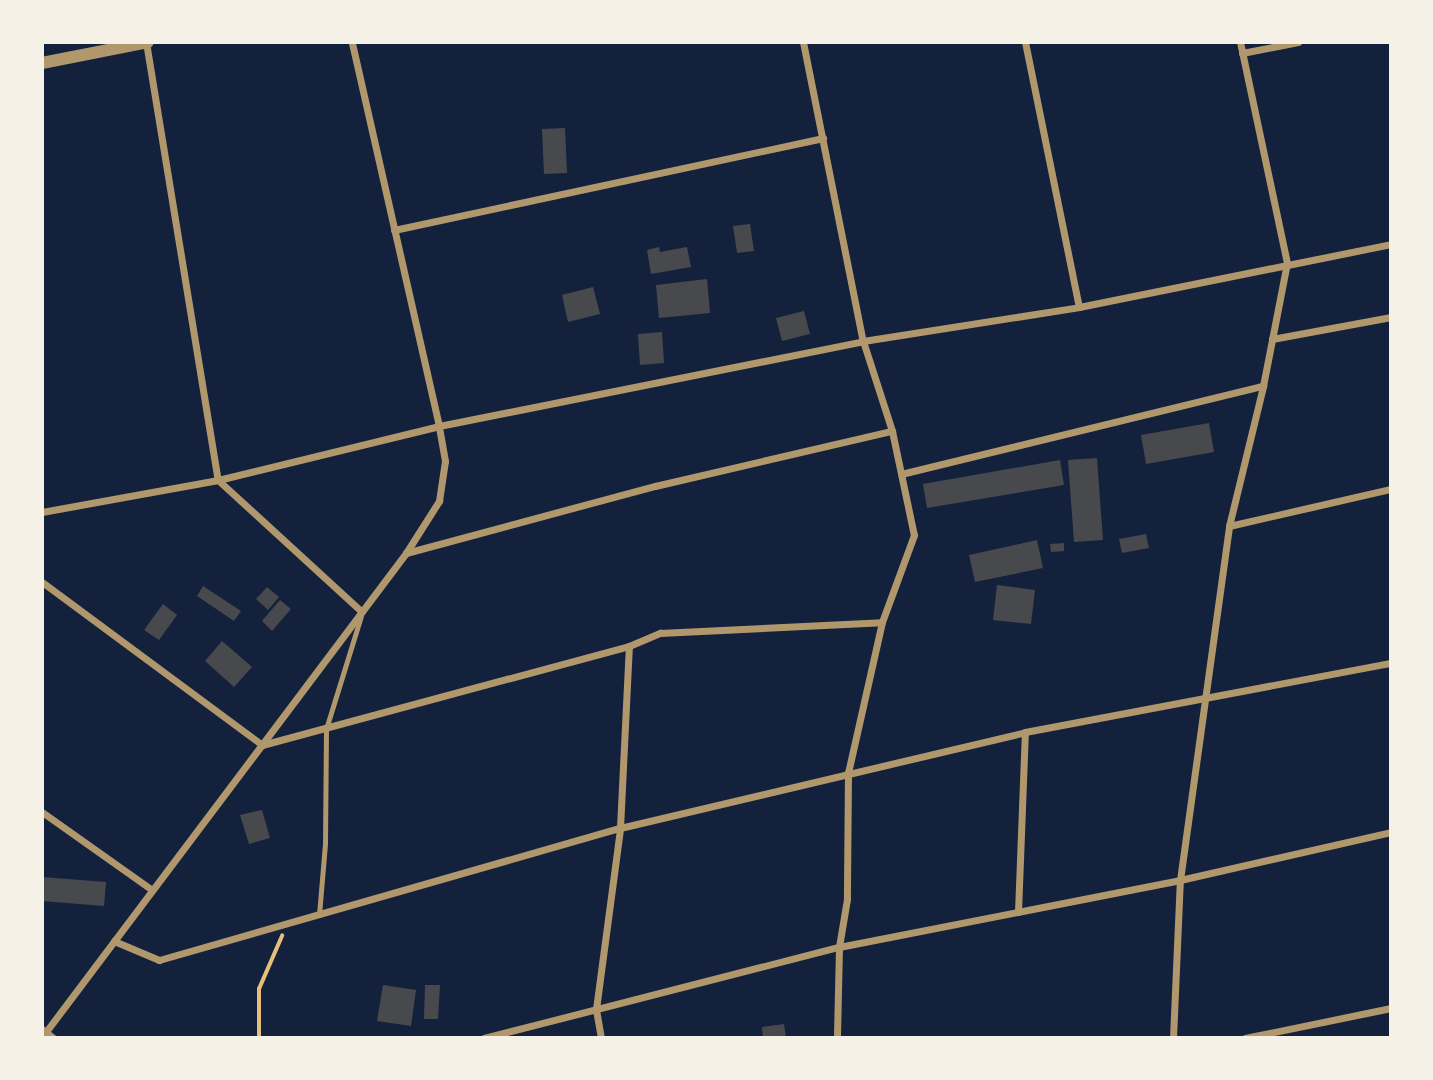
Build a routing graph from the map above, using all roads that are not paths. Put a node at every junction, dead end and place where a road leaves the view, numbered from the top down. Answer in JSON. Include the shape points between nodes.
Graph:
{"nodes":[{"id":1,"x":147,"y":42,"type":"edge"},
{"id":2,"x":352,"y":42,"type":"edge"},
{"id":3,"x":803,"y":42,"type":"edge"},
{"id":4,"x":1025,"y":42,"type":"edge"},
{"id":5,"x":1240,"y":42,"type":"edge"},
{"id":6,"x":1298,"y":42,"type":"edge"},
{"id":7,"x":1242,"y":53,"type":"junction"},
{"id":8,"x":42,"y":63,"type":"edge"},
{"id":9,"x":823,"y":138,"type":"junction"},
{"id":10,"x":394,"y":230,"type":"junction"},
{"id":11,"x":1391,"y":244,"type":"edge"},
{"id":12,"x":1287,"y":263,"type":"junction"},
{"id":13,"x":1079,"y":307,"type":"junction"},
{"id":14,"x":1391,"y":317,"type":"edge"},
{"id":15,"x":1272,"y":339,"type":"junction"},
{"id":16,"x":863,"y":341,"type":"junction"},
{"id":17,"x":1263,"y":386,"type":"junction"},
{"id":18,"x":439,"y":426,"type":"junction"},
{"id":19,"x":892,"y":431,"type":"junction"},
{"id":20,"x":901,"y":474,"type":"junction"},
{"id":21,"x":218,"y":480,"type":"junction"},
{"id":22,"x":1391,"y":489,"type":"edge"},
{"id":23,"x":42,"y":512,"type":"edge"},
{"id":24,"x":1229,"y":527,"type":"junction"},
{"id":25,"x":406,"y":553,"type":"junction"},
{"id":26,"x":42,"y":582,"type":"edge"},
{"id":27,"x":362,"y":612,"type":"junction"},
{"id":28,"x":882,"y":622,"type":"junction"},
{"id":29,"x":629,"y":646,"type":"junction"},
{"id":30,"x":1391,"y":663,"type":"edge"},
{"id":31,"x":1205,"y":696,"type":"junction"},
{"id":32,"x":327,"y":729,"type":"junction"},
{"id":33,"x":1026,"y":732,"type":"junction"},
{"id":34,"x":262,"y":745,"type":"junction"},
{"id":35,"x":848,"y":774,"type":"junction"},
{"id":36,"x":42,"y":813,"type":"edge"},
{"id":37,"x":620,"y":828,"type":"junction"},
{"id":38,"x":1391,"y":832,"type":"edge"},
{"id":39,"x":1180,"y":880,"type":"junction"},
{"id":40,"x":152,"y":890,"type":"junction"},
{"id":41,"x":1018,"y":912,"type":"junction"},
{"id":42,"x":319,"y":915,"type":"junction"},
{"id":43,"x":114,"y":941,"type":"junction"},
{"id":44,"x":839,"y":947,"type":"junction"},
{"id":45,"x":1391,"y":1008,"type":"edge"},
{"id":46,"x":596,"y":1009,"type":"junction"},
{"id":47,"x":43,"y":1033,"type":"edge"},
{"id":48,"x":53,"y":1038,"type":"edge"},
{"id":49,"x":484,"y":1038,"type":"edge"},
{"id":50,"x":601,"y":1038,"type":"edge"},
{"id":51,"x":837,"y":1038,"type":"edge"},
{"id":52,"x":1174,"y":1038,"type":"edge"},
{"id":53,"x":1245,"y":1038,"type":"edge"}],
"edges":[{"from":1,"to":8,"type":"street"},
{"from":1,"to":21,"type":"street"},
{"from":2,"to":10,"type":"street"},
{"from":3,"to":9,"type":"street"},
{"from":4,"to":13,"type":"street"},
{"from":5,"to":7,"type":"street"},
{"from":6,"to":7,"type":"street"},
{"from":7,"to":12,"type":"street"},
{"from":9,"to":10,"type":"street"},
{"from":9,"to":16,"type":"street"},
{"from":10,"to":18,"type":"street"},
{"from":11,"to":12,"type":"street"},
{"from":12,"to":13,"type":"street"},
{"from":12,"to":15,"type":"street"},
{"from":13,"to":16,"type":"street"},
{"from":14,"to":15,"type":"street"},
{"from":15,"to":17,"type":"street"},
{"from":16,"to":18,"type":"street"},
{"from":16,"to":19,"type":"street"},
{"from":17,"to":20,"type":"street"},
{"from":17,"to":24,"type":"street"},
{"from":18,"to":21,"type":"street"},
{"from":18,"to":25,"type":"street","via":[[445,461],[439,501]]},
{"from":19,"to":20,"type":"street"},
{"from":19,"to":25,"type":"street","via":[[655,486]]},
{"from":20,"to":28,"type":"street","via":[[914,535]]},
{"from":21,"to":23,"type":"street"},
{"from":21,"to":27,"type":"street"},
{"from":22,"to":24,"type":"street"},
{"from":24,"to":31,"type":"street"},
{"from":25,"to":27,"type":"street"},
{"from":26,"to":34,"type":"street"},
{"from":27,"to":32,"type":"lane"},
{"from":27,"to":34,"type":"street"},
{"from":28,"to":29,"type":"street","via":[[660,633]]},
{"from":28,"to":35,"type":"street"},
{"from":29,"to":32,"type":"street"},
{"from":29,"to":37,"type":"street"},
{"from":30,"to":31,"type":"street"},
{"from":31,"to":33,"type":"street"},
{"from":31,"to":39,"type":"street"},
{"from":32,"to":34,"type":"street"},
{"from":32,"to":42,"type":"lane"},
{"from":33,"to":35,"type":"street"},
{"from":33,"to":41,"type":"street"},
{"from":34,"to":40,"type":"street"},
{"from":35,"to":37,"type":"street"},
{"from":35,"to":44,"type":"street","via":[[847,899]]},
{"from":36,"to":40,"type":"street"},
{"from":37,"to":42,"type":"street"},
{"from":37,"to":46,"type":"street"},
{"from":38,"to":39,"type":"street"},
{"from":39,"to":41,"type":"street"},
{"from":39,"to":52,"type":"street"},
{"from":40,"to":43,"type":"street"},
{"from":41,"to":44,"type":"street"},
{"from":42,"to":43,"type":"street","via":[[159,960]]},
{"from":43,"to":47,"type":"street"},
{"from":44,"to":46,"type":"street"},
{"from":44,"to":51,"type":"street"},
{"from":45,"to":53,"type":"street"},
{"from":46,"to":49,"type":"street"},
{"from":46,"to":50,"type":"street"},
{"from":47,"to":48,"type":"street"}]}
